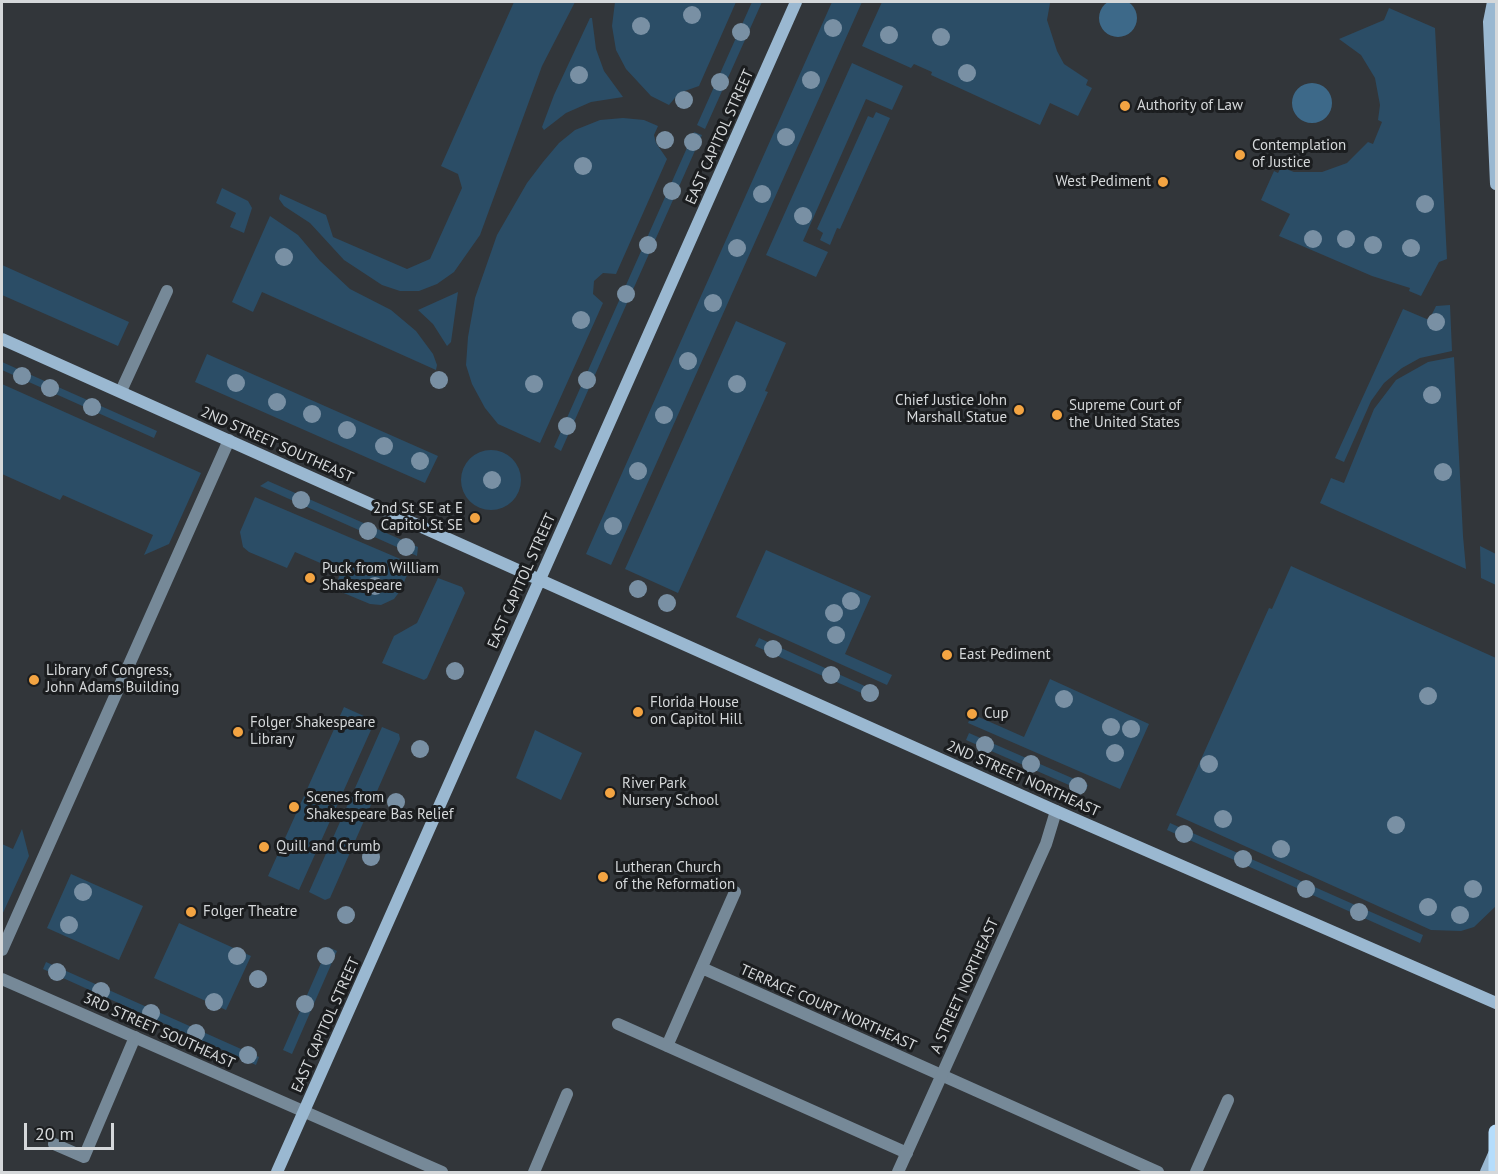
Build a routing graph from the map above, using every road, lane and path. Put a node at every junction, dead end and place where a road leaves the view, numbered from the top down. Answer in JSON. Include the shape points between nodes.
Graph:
{"nodes":[{"id":1,"x":796,"y":2,"type":"edge"},
{"id":2,"x":1493,"y":2,"type":"edge"},
{"id":3,"x":1497,"y":184,"type":"edge"},
{"id":4,"x":167,"y":291,"type":"dead end"},
{"id":5,"x":2,"y":339,"type":"edge"},
{"id":6,"x":121,"y":392,"type":"junction"},
{"id":7,"x":229,"y":440,"type":"junction"},
{"id":8,"x":539,"y":580,"type":"junction"},
{"id":9,"x":1056,"y":811,"type":"junction"},
{"id":10,"x":735,"y":892,"type":"dead end"},
{"id":11,"x":2,"y":950,"type":"edge"},
{"id":12,"x":702,"y":968,"type":"junction"},
{"id":13,"x":2,"y":979,"type":"edge"},
{"id":14,"x":1497,"y":1003,"type":"edge"},
{"id":15,"x":618,"y":1024,"type":"dead end"},
{"id":16,"x":135,"y":1037,"type":"junction"},
{"id":17,"x":667,"y":1046,"type":"junction"},
{"id":18,"x":942,"y":1076,"type":"junction"},
{"id":19,"x":567,"y":1094,"type":"dead end"},
{"id":20,"x":1228,"y":1100,"type":"dead end"},
{"id":21,"x":304,"y":1112,"type":"junction"},
{"id":22,"x":1497,"y":1132,"type":"edge"},
{"id":23,"x":54,"y":1144,"type":"dead end"},
{"id":24,"x":1496,"y":1147,"type":"edge"},
{"id":25,"x":907,"y":1153,"type":"junction"},
{"id":26,"x":277,"y":1173,"type":"edge"},
{"id":27,"x":442,"y":1173,"type":"edge"},
{"id":28,"x":534,"y":1173,"type":"edge"},
{"id":29,"x":898,"y":1173,"type":"edge"},
{"id":30,"x":1158,"y":1173,"type":"edge"},
{"id":31,"x":1196,"y":1173,"type":"edge"},
{"id":32,"x":1486,"y":1173,"type":"edge"},
{"id":33,"x":1496,"y":1173,"type":"edge"}],
"edges":[{"from":1,"to":8,"type":"street","name":"EAST CAPITOL STREET"},
{"from":2,"to":3,"type":"street","via":[[1489,22]]},
{"from":4,"to":6,"type":"street"},
{"from":5,"to":6,"type":"street","name":"2ND STREET SOUTHEAST"},
{"from":6,"to":7,"type":"street","name":"2ND STREET SOUTHEAST"},
{"from":7,"to":8,"type":"street","name":"2ND STREET SOUTHEAST"},
{"from":7,"to":11,"type":"street"},
{"from":8,"to":9,"type":"street","name":"2ND STREET NORTHEAST"},
{"from":8,"to":21,"type":"street","name":"EAST CAPITOL STREET"},
{"from":9,"to":14,"type":"street","name":"2ND STREET NORTHEAST"},
{"from":9,"to":18,"type":"street","name":"A STREET NORTHEAST","via":[[1046,843]]},
{"from":10,"to":12,"type":"street"},
{"from":12,"to":17,"type":"street"},
{"from":12,"to":18,"type":"street","name":"TERRACE COURT NORTHEAST"},
{"from":13,"to":16,"type":"street","name":"3RD STREET SOUTHEAST"},
{"from":15,"to":17,"type":"street"},
{"from":16,"to":21,"type":"street","name":"3RD STREET SOUTHEAST"},
{"from":16,"to":23,"type":"street","via":[[84,1157]]},
{"from":17,"to":25,"type":"street"},
{"from":18,"to":25,"type":"street","name":"A STREET NORTHEAST"},
{"from":18,"to":30,"type":"street","name":"TERRACE COURT NORTHEAST"},
{"from":19,"to":28,"type":"street"},
{"from":20,"to":31,"type":"street"},
{"from":21,"to":26,"type":"street","name":"EAST CAPITOL STREET"},
{"from":21,"to":27,"type":"street","name":"3RD STREET SOUTHEAST"},
{"from":22,"to":24,"type":"main road"},
{"from":24,"to":32,"type":"street"},
{"from":24,"to":33,"type":"main road"},
{"from":25,"to":29,"type":"street","name":"A STREET NORTHEAST"}]}
